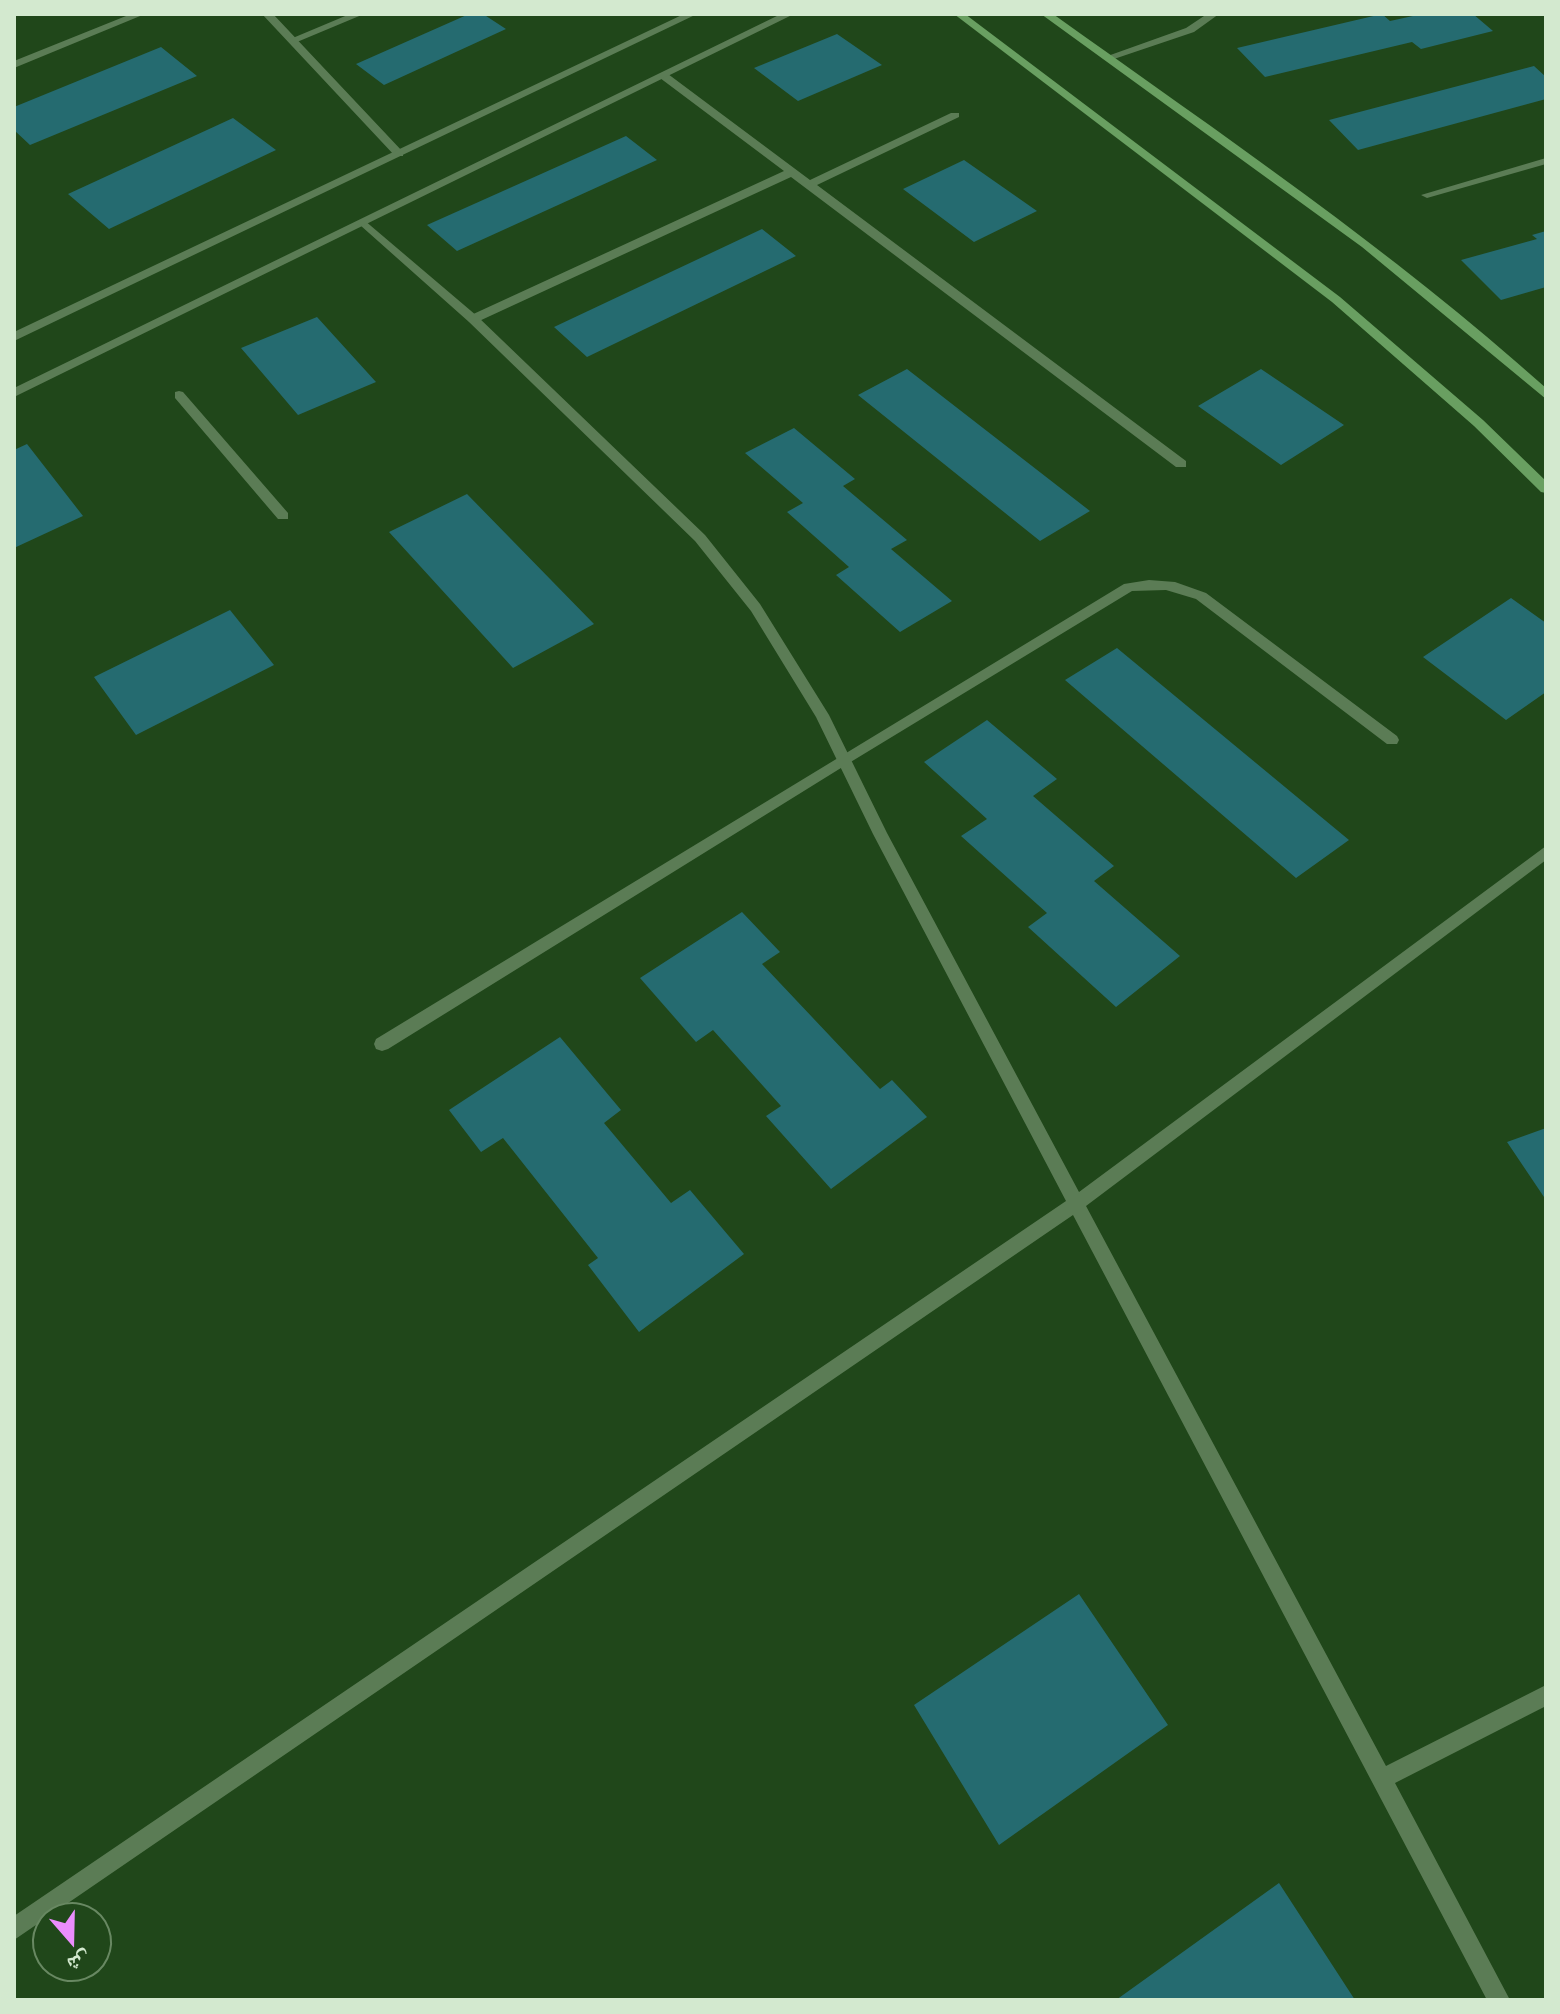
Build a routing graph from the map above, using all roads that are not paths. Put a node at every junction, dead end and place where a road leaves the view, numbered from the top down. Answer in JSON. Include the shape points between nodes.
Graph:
{"nodes":[{"id":1,"x":140,"y":14,"type":"edge"},
{"id":2,"x":267,"y":14,"type":"edge"},
{"id":3,"x":359,"y":14,"type":"edge"},
{"id":4,"x":692,"y":14,"type":"edge"},
{"id":5,"x":789,"y":14,"type":"edge"},
{"id":6,"x":959,"y":14,"type":"edge"},
{"id":7,"x":1046,"y":14,"type":"edge"},
{"id":8,"x":1214,"y":14,"type":"edge"},
{"id":9,"x":293,"y":40,"type":"junction"},
{"id":10,"x":1107,"y":58,"type":"junction"},
{"id":11,"x":14,"y":65,"type":"edge"},
{"id":12,"x":664,"y":76,"type":"junction"},
{"id":13,"x":955,"y":115,"type":"dead end"},
{"id":14,"x":399,"y":154,"type":"junction"},
{"id":15,"x":1546,"y":161,"type":"edge"},
{"id":16,"x":792,"y":172,"type":"junction"},
{"id":17,"x":809,"y":185,"type":"junction"},
{"id":18,"x":1427,"y":195,"type":"dead end"},
{"id":19,"x":364,"y":223,"type":"junction"},
{"id":20,"x":473,"y":319,"type":"junction"},
{"id":21,"x":14,"y":337,"type":"edge"},
{"id":22,"x":14,"y":393,"type":"edge"},
{"id":23,"x":179,"y":395,"type":"dead end"},
{"id":24,"x":1546,"y":395,"type":"edge"},
{"id":25,"x":1181,"y":464,"type":"dead end"},
{"id":26,"x":1546,"y":489,"type":"edge"},
{"id":27,"x":283,"y":516,"type":"dead end"},
{"id":28,"x":1392,"y":740,"type":"dead end"},
{"id":29,"x":844,"y":759,"type":"junction"},
{"id":30,"x":1546,"y":852,"type":"edge"},
{"id":31,"x":382,"y":1044,"type":"dead end"},
{"id":32,"x":1077,"y":1203,"type":"junction"},
{"id":33,"x":1546,"y":1695,"type":"edge"},
{"id":34,"x":1382,"y":1779,"type":"junction"},
{"id":35,"x":14,"y":1929,"type":"edge"},
{"id":36,"x":1499,"y":2000,"type":"edge"}],
"edges":[{"from":1,"to":11,"type":"street"},
{"from":2,"to":9,"type":"street"},
{"from":3,"to":9,"type":"street"},
{"from":4,"to":14,"type":"street"},
{"from":5,"to":12,"type":"street"},
{"from":6,"to":26,"type":"main road","via":[[1333,297],[1402,353]]},
{"from":7,"to":10,"type":"main road"},
{"from":8,"to":10,"type":"street","via":[[1190,30]]},
{"from":9,"to":14,"type":"street"},
{"from":10,"to":24,"type":"main road","via":[[1400,271]]},
{"from":12,"to":16,"type":"street"},
{"from":12,"to":19,"type":"street"},
{"from":13,"to":17,"type":"street"},
{"from":14,"to":21,"type":"street"},
{"from":15,"to":18,"type":"street"},
{"from":16,"to":17,"type":"street"},
{"from":16,"to":20,"type":"street"},
{"from":17,"to":25,"type":"street"},
{"from":19,"to":20,"type":"street"},
{"from":19,"to":22,"type":"street"},
{"from":20,"to":29,"type":"street","via":[[734,576],[794,661]]},
{"from":23,"to":27,"type":"street"},
{"from":28,"to":29,"type":"street","via":[[1201,596],[1153,583],[1109,597]]},
{"from":29,"to":31,"type":"street"},
{"from":29,"to":32,"type":"street"},
{"from":30,"to":32,"type":"street"},
{"from":32,"to":34,"type":"street"},
{"from":32,"to":35,"type":"street"},
{"from":33,"to":34,"type":"street"},
{"from":34,"to":36,"type":"street"}]}
